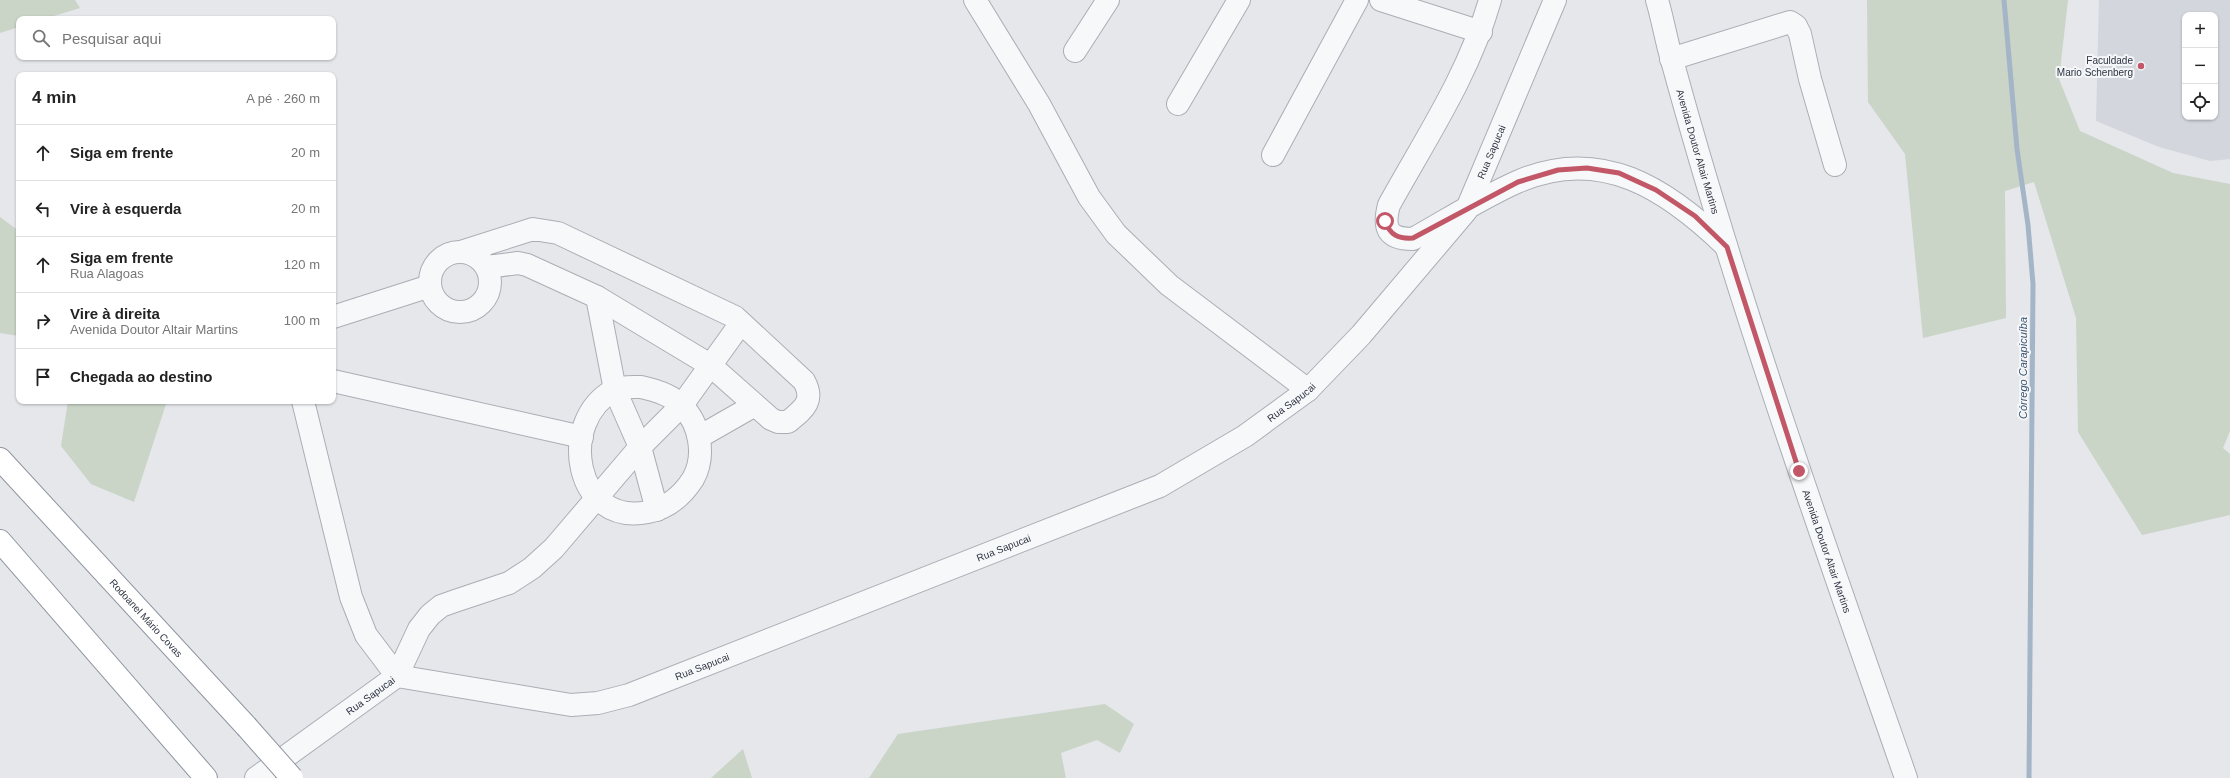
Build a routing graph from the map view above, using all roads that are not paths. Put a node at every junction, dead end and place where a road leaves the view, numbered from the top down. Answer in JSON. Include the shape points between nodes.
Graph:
{"nodes":[{"id":1,"x":975,"y":0,"type":"edge"},
{"id":2,"x":1108,"y":0,"type":"edge"},
{"id":3,"x":1239,"y":0,"type":"edge"},
{"id":4,"x":1357,"y":0,"type":"edge"},
{"id":5,"x":1381,"y":0,"type":"edge"},
{"id":6,"x":1490,"y":0,"type":"edge"},
{"id":7,"x":1555,"y":0,"type":"edge"},
{"id":8,"x":1654,"y":2,"type":"edge"},
{"id":9,"x":1481,"y":32,"type":"junction"},
{"id":10,"x":1075,"y":51,"type":"dead end"},
{"id":11,"x":1671,"y":59,"type":"junction"},
{"id":12,"x":1178,"y":104,"type":"dead end"},
{"id":13,"x":1273,"y":155,"type":"dead end"},
{"id":14,"x":1835,"y":165,"type":"dead end"},
{"id":15,"x":1466,"y":211,"type":"junction"},
{"id":16,"x":1727,"y":247,"type":"junction"},
{"id":17,"x":461,"y":252,"type":"junction"},
{"id":18,"x":487,"y":267,"type":"junction"},
{"id":19,"x":430,"y":286,"type":"junction"},
{"id":20,"x":597,"y":297,"type":"junction"},
{"id":21,"x":336,"y":316,"type":"edge"},
{"id":22,"x":741,"y":322,"type":"junction"},
{"id":23,"x":710,"y":365,"type":"junction"},
{"id":24,"x":336,"y":382,"type":"edge"},
{"id":25,"x":615,"y":390,"type":"junction"},
{"id":26,"x":1308,"y":390,"type":"junction"},
{"id":27,"x":304,"y":404,"type":"edge"},
{"id":28,"x":682,"y":405,"type":"junction"},
{"id":29,"x":755,"y":405,"type":"junction"},
{"id":30,"x":582,"y":436,"type":"junction"},
{"id":31,"x":700,"y":437,"type":"junction"},
{"id":32,"x":640,"y":447,"type":"junction"},
{"id":33,"x":0,"y":459,"type":"edge"},
{"id":34,"x":597,"y":500,"type":"junction"},
{"id":35,"x":657,"y":510,"type":"junction"},
{"id":36,"x":0,"y":541,"type":"edge"},
{"id":37,"x":397,"y":676,"type":"junction"},
{"id":38,"x":202,"y":773,"type":"edge"},
{"id":39,"x":256,"y":778,"type":"edge"},
{"id":40,"x":292,"y":778,"type":"edge"},
{"id":41,"x":1906,"y":778,"type":"edge"}],
"edges":[{"from":1,"to":26,"type":"street","via":[[1039,104],[1089,197],[1116,234],[1169,285]]},
{"from":2,"to":10,"type":"street"},
{"from":3,"to":12,"type":"street"},
{"from":4,"to":13,"type":"street"},
{"from":5,"to":9,"type":"street"},
{"from":6,"to":9,"type":"street"},
{"from":7,"to":15,"type":"street","name":"Rua Sapucai"},
{"from":8,"to":11,"type":"street","name":"Avenida Doutor Altair Martins"},
{"from":9,"to":15,"type":"street","via":[[1454,91],[1389,205],[1385,221],[1389,232],[1401,239],[1413,238]]},
{"from":11,"to":14,"type":"street","via":[[1790,22],[1796,26],[1800,34]]},
{"from":11,"to":16,"type":"street","name":"Avenida Doutor Altair Martins"},
{"from":15,"to":16,"type":"street","via":[[1518,182],[1558,170],[1587,168],[1619,173],[1656,190],[1695,216]]},
{"from":15,"to":26,"type":"street","name":"Rua Sapucai","via":[[1361,335]]},
{"from":16,"to":41,"type":"street","name":"Avenida Doutor Altair Martins","via":[[1799,471]]},
{"from":17,"to":18,"type":"street","via":[[472,254]]},
{"from":17,"to":19,"type":"street","via":[[451,253],[442,258],[431,275]]},
{"from":17,"to":22,"type":"street","via":[[532,229],[558,233],[721,309]]},
{"from":18,"to":19,"type":"street","via":[[490,287],[487,297],[473,310],[454,312],[445,308],[438,302]]},
{"from":18,"to":20,"type":"street","via":[[518,263],[527,265]]},
{"from":19,"to":21,"type":"street"},
{"from":20,"to":23,"type":"street"},
{"from":20,"to":25,"type":"street"},
{"from":22,"to":23,"type":"street"},
{"from":22,"to":29,"type":"street","via":[[804,380],[810,391],[808,402],[788,422],[771,419]]},
{"from":23,"to":28,"type":"street"},
{"from":23,"to":29,"type":"street"},
{"from":24,"to":30,"type":"street"},
{"from":25,"to":28,"type":"street","via":[[641,387],[656,390]]},
{"from":25,"to":30,"type":"street","via":[[599,402],[588,418]]},
{"from":25,"to":32,"type":"street"},
{"from":26,"to":37,"type":"street","name":"Rua Sapucai","via":[[1245,436],[1160,486],[629,695],[598,703],[571,705]]},
{"from":27,"to":37,"type":"street","via":[[351,597],[366,635]]},
{"from":28,"to":31,"type":"street","via":[[693,420]]},
{"from":28,"to":32,"type":"street"},
{"from":29,"to":31,"type":"street"},
{"from":30,"to":34,"type":"street","via":[[579,452],[581,466],[586,483]]},
{"from":31,"to":35,"type":"street","via":[[700,458],[695,475],[686,490]]},
{"from":32,"to":34,"type":"street"},
{"from":32,"to":35,"type":"street"},
{"from":33,"to":40,"type":"highway","name":"Rodoanel Mário Covas","bridge":true},
{"from":34,"to":35,"type":"street","via":[[625,513]]},
{"from":34,"to":37,"type":"street","via":[[554,548],[532,568],[509,583],[441,606],[430,615],[419,629]]},
{"from":36,"to":38,"type":"highway"},
{"from":37,"to":39,"type":"street","name":"Rua Sapucai"}]}
